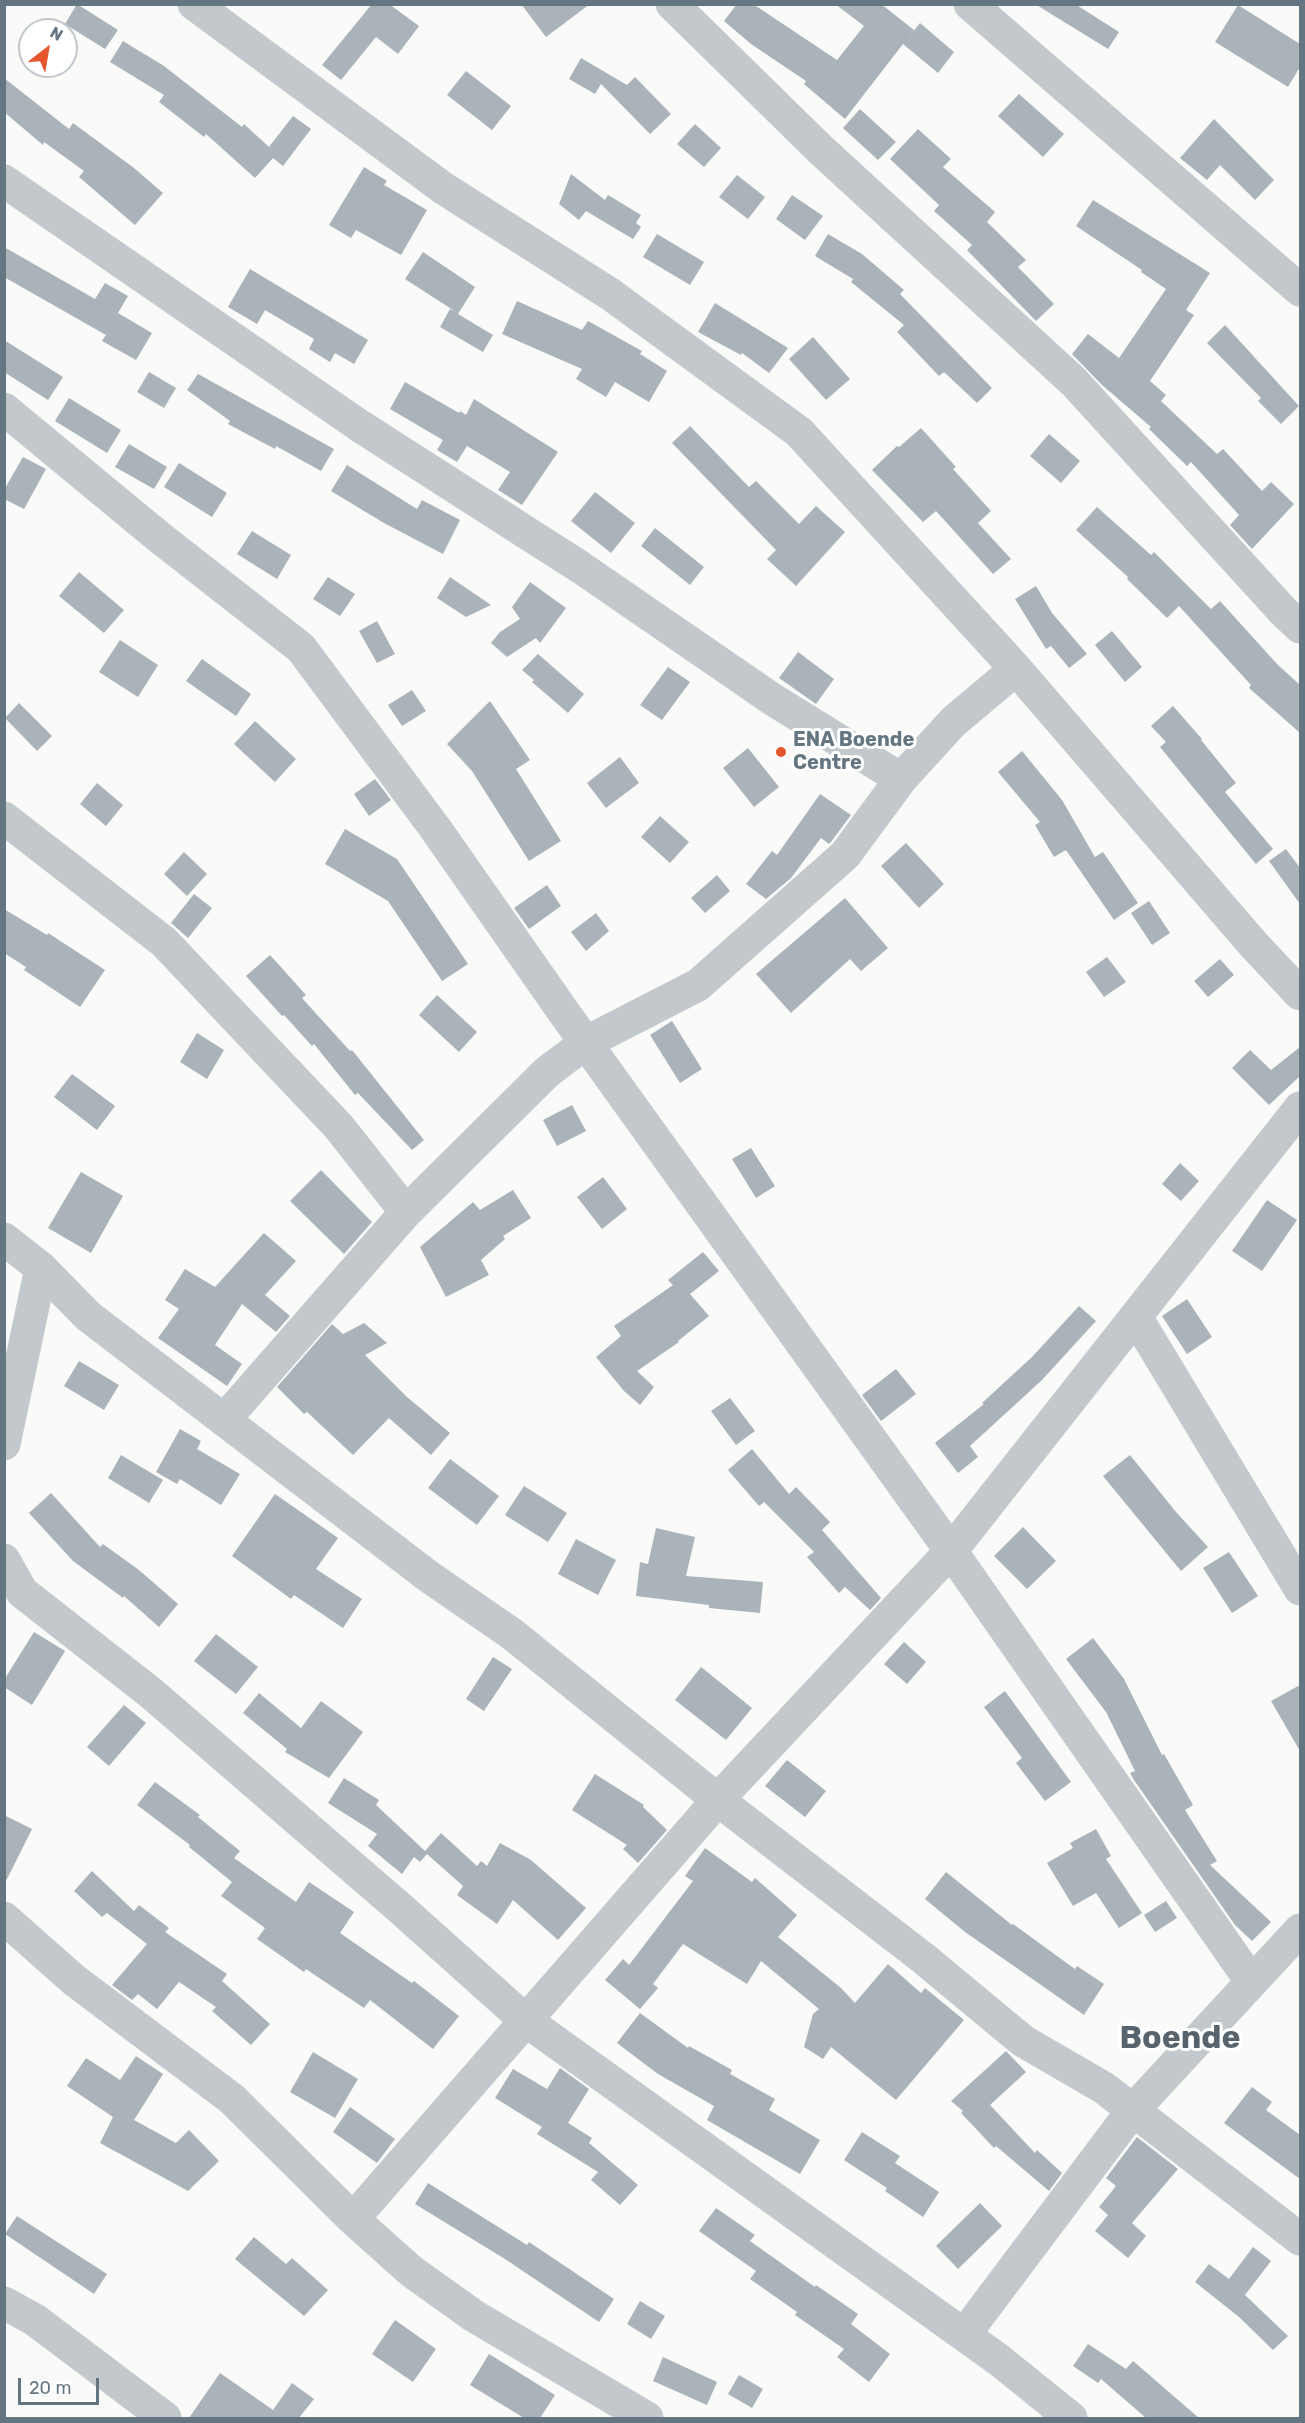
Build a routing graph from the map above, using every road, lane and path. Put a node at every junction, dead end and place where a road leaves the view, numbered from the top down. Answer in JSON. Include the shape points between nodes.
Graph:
{"nodes":[{"id":1,"x":194,"y":4,"type":"edge"},
{"id":2,"x":672,"y":4,"type":"edge"},
{"id":3,"x":969,"y":4,"type":"edge"},
{"id":4,"x":4,"y":181,"type":"edge"},
{"id":5,"x":1300,"y":290,"type":"edge"},
{"id":6,"x":4,"y":409,"type":"edge"},
{"id":7,"x":1300,"y":627,"type":"edge"},
{"id":8,"x":1016,"y":669,"type":"junction"},
{"id":9,"x":901,"y":778,"type":"junction"},
{"id":10,"x":4,"y":818,"type":"edge"},
{"id":11,"x":1300,"y":994,"type":"edge"},
{"id":12,"x":587,"y":1042,"type":"junction"},
{"id":13,"x":1300,"y":1108,"type":"edge"},
{"id":14,"x":406,"y":1212,"type":"junction"},
{"id":15,"x":4,"y":1239,"type":"edge"},
{"id":16,"x":41,"y":1268,"type":"junction"},
{"id":17,"x":1136,"y":1317,"type":"junction"},
{"id":18,"x":224,"y":1420,"type":"junction"},
{"id":19,"x":4,"y":1443,"type":"edge"},
{"id":20,"x":951,"y":1551,"type":"junction"},
{"id":21,"x":4,"y":1560,"type":"edge"},
{"id":22,"x":1300,"y":1589,"type":"edge"},
{"id":23,"x":718,"y":1800,"type":"junction"},
{"id":24,"x":4,"y":1918,"type":"edge"},
{"id":25,"x":1300,"y":1930,"type":"edge"},
{"id":26,"x":1251,"y":1981,"type":"junction"},
{"id":27,"x":525,"y":2020,"type":"junction"},
{"id":28,"x":1133,"y":2110,"type":"junction"},
{"id":29,"x":353,"y":2219,"type":"junction"},
{"id":30,"x":1300,"y":2239,"type":"edge"},
{"id":31,"x":4,"y":2303,"type":"edge"},
{"id":32,"x":964,"y":2335,"type":"junction"},
{"id":33,"x":165,"y":2418,"type":"edge"},
{"id":34,"x":648,"y":2418,"type":"edge"},
{"id":35,"x":1071,"y":2418,"type":"edge"}],
"edges":[{"from":1,"to":8,"type":"street","via":[[443,188],[610,294],[799,432]]},
{"from":2,"to":7,"type":"street","via":[[821,150],[1074,382]]},
{"from":3,"to":5,"type":"street"},
{"from":4,"to":9,"type":"street","via":[[360,426],[580,567],[772,699]]},
{"from":6,"to":12,"type":"street","via":[[301,648]]},
{"from":8,"to":9,"type":"street","via":[[953,722]]},
{"from":8,"to":11,"type":"street"},
{"from":9,"to":12,"type":"street","via":[[845,855],[698,986]]},
{"from":10,"to":14,"type":"street","via":[[164,942],[339,1127]]},
{"from":12,"to":14,"type":"street","via":[[547,1072]]},
{"from":12,"to":20,"type":"street"},
{"from":13,"to":17,"type":"street"},
{"from":14,"to":18,"type":"street"},
{"from":15,"to":16,"type":"street"},
{"from":16,"to":18,"type":"street","via":[[88,1316]]},
{"from":16,"to":19,"type":"street"},
{"from":17,"to":20,"type":"street"},
{"from":17,"to":22,"type":"street"},
{"from":18,"to":23,"type":"street","via":[[428,1576],[512,1634]]},
{"from":20,"to":23,"type":"street"},
{"from":20,"to":26,"type":"street"},
{"from":21,"to":27,"type":"street","via":[[22,1592],[160,1701]]},
{"from":23,"to":27,"type":"street"},
{"from":23,"to":28,"type":"street","via":[[923,1958],[1023,2041],[1104,2088]]},
{"from":24,"to":29,"type":"street","via":[[74,1980],[232,2099]]},
{"from":25,"to":26,"type":"street"},
{"from":26,"to":28,"type":"street"},
{"from":27,"to":29,"type":"street"},
{"from":27,"to":32,"type":"street"},
{"from":28,"to":30,"type":"street"},
{"from":28,"to":32,"type":"street"},
{"from":29,"to":34,"type":"street","via":[[411,2271],[474,2316]]},
{"from":31,"to":33,"type":"street","via":[[35,2320]]},
{"from":32,"to":35,"type":"street"}]}
